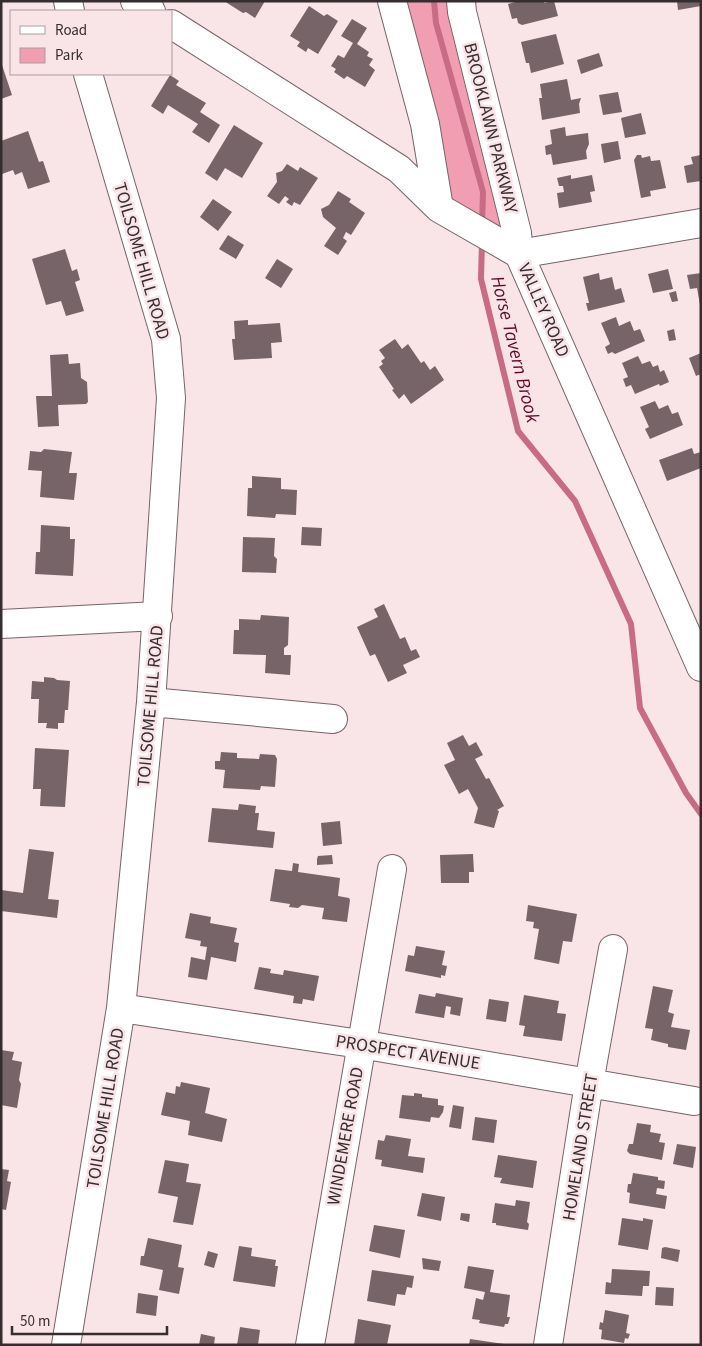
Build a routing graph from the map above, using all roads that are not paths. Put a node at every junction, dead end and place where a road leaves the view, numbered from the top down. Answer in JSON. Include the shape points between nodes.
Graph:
{"nodes":[{"id":1,"x":135,"y":1,"type":"edge"},
{"id":2,"x":392,"y":1,"type":"edge"},
{"id":3,"x":461,"y":1,"type":"edge"},
{"id":4,"x":149,"y":10,"type":"edge"},
{"id":5,"x":172,"y":25,"type":"edge"},
{"id":6,"x":88,"y":75,"type":"edge"},
{"id":7,"x":439,"y":208,"type":"junction"},
{"id":8,"x":701,"y":223,"type":"edge"},
{"id":9,"x":519,"y":254,"type":"junction"},
{"id":10,"x":158,"y":616,"type":"junction"},
{"id":11,"x":1,"y":624,"type":"edge"},
{"id":12,"x":701,"y":667,"type":"edge"},
{"id":13,"x":152,"y":702,"type":"junction"},
{"id":14,"x":333,"y":720,"type":"dead end"},
{"id":15,"x":392,"y":869,"type":"dead end"},
{"id":16,"x":613,"y":949,"type":"dead end"},
{"id":17,"x":121,"y":1008,"type":"junction"},
{"id":18,"x":360,"y":1044,"type":"junction"},
{"id":19,"x":590,"y":1083,"type":"junction"},
{"id":20,"x":694,"y":1101,"type":"dead end"},
{"id":21,"x":66,"y":1345,"type":"edge"},
{"id":22,"x":310,"y":1345,"type":"edge"},
{"id":23,"x":548,"y":1345,"type":"edge"}],
"edges":[{"from":1,"to":4,"type":"street"},
{"from":2,"to":7,"type":"street","via":[[425,124]]},
{"from":3,"to":9,"type":"street","name":"BROOKLAWN PARKWAY","via":[[518,233]]},
{"from":5,"to":7,"type":"street","name":"VALLEY ROAD","via":[[399,169]]},
{"from":6,"to":10,"type":"street","name":"TOILSOME HILL ROAD","via":[[166,339],[171,398]]},
{"from":7,"to":9,"type":"street","name":"VALLEY ROAD"},
{"from":8,"to":9,"type":"street"},
{"from":9,"to":12,"type":"street","name":"VALLEY ROAD"},
{"from":10,"to":11,"type":"street"},
{"from":10,"to":13,"type":"street","name":"TOILSOME HILL ROAD"},
{"from":13,"to":14,"type":"street"},
{"from":13,"to":17,"type":"street","name":"TOILSOME HILL ROAD"},
{"from":15,"to":18,"type":"street","name":"WINDEMERE ROAD"},
{"from":16,"to":19,"type":"street","name":"HOMELAND STREET"},
{"from":17,"to":18,"type":"street","name":"PROSPECT AVENUE"},
{"from":17,"to":21,"type":"street","name":"TOILSOME HILL ROAD"},
{"from":18,"to":19,"type":"street","name":"PROSPECT AVENUE"},
{"from":18,"to":22,"type":"street","name":"WINDEMERE ROAD"},
{"from":19,"to":20,"type":"street","name":"PROSPECT AVENUE"},
{"from":19,"to":23,"type":"street","name":"HOMELAND STREET"}]}
